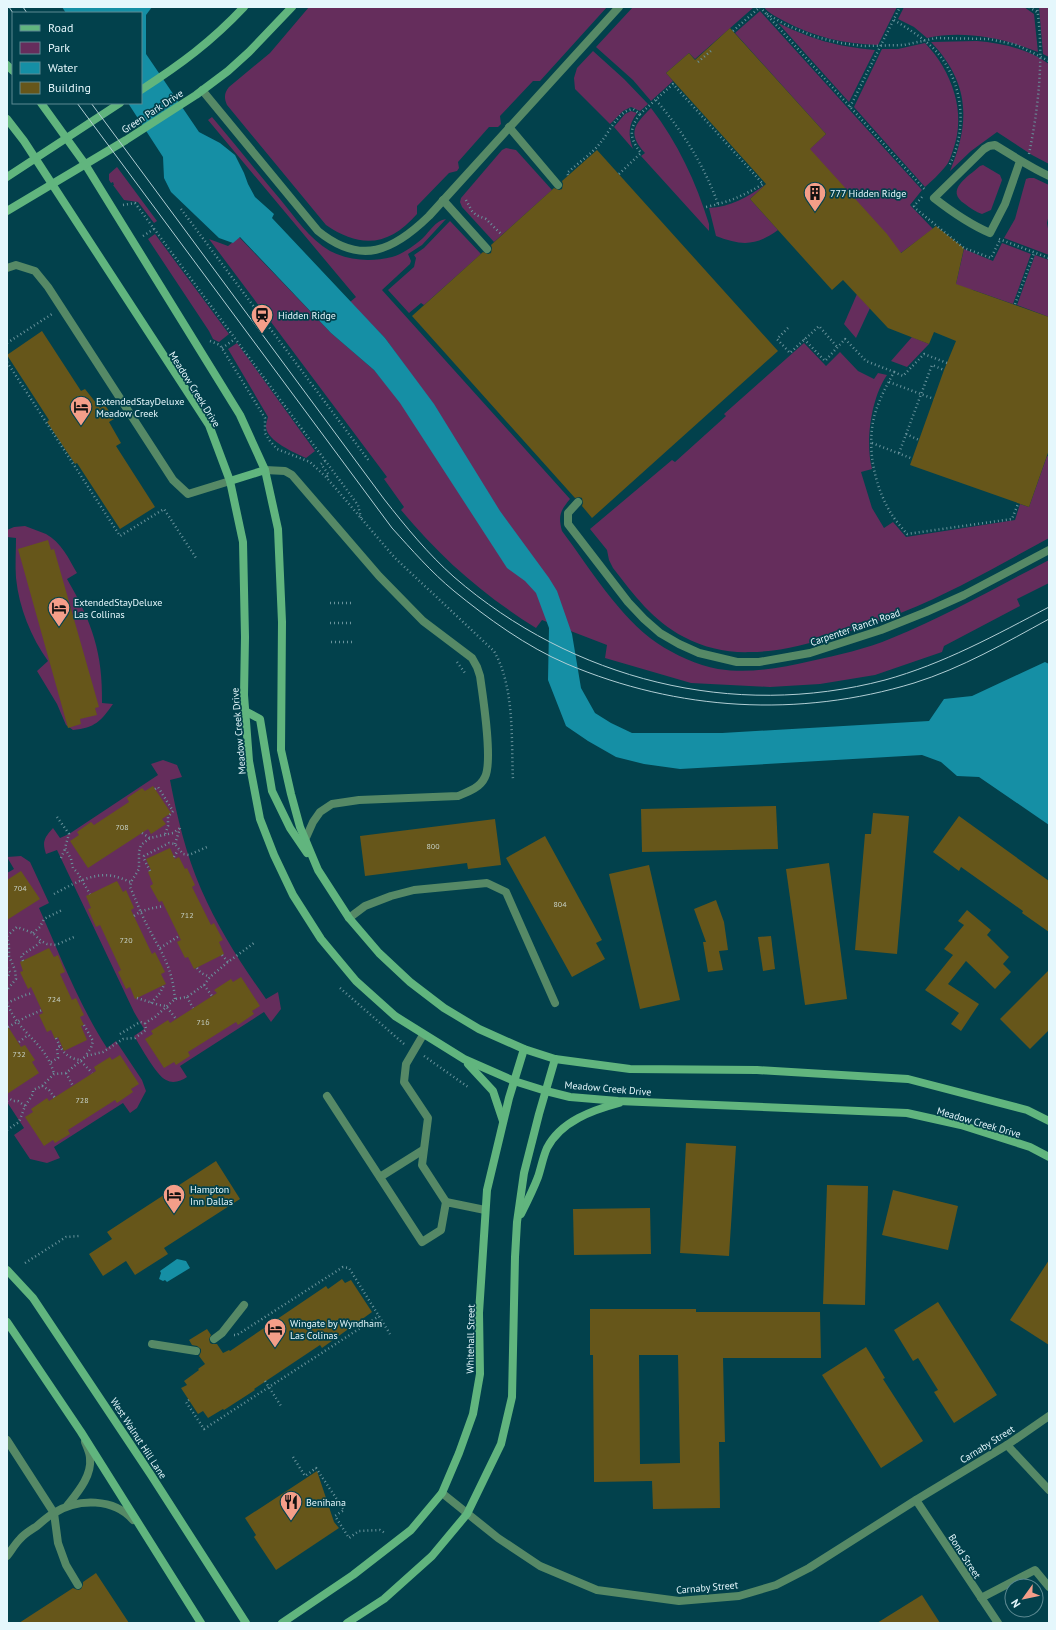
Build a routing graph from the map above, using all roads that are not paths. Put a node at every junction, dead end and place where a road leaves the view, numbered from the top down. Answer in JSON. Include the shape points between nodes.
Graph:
{"nodes":[{"id":1,"x":244,"y":7,"type":"edge"},
{"id":2,"x":292,"y":7,"type":"edge"},
{"id":3,"x":619,"y":7,"type":"edge"},
{"id":4,"x":142,"y":89,"type":"edge"},
{"id":5,"x":199,"y":93,"type":"junction"},
{"id":6,"x":42,"y":104,"type":"edge"},
{"id":7,"x":118,"y":105,"type":"edge"},
{"id":8,"x":7,"y":119,"type":"edge"},
{"id":9,"x":509,"y":127,"type":"junction"},
{"id":10,"x":67,"y":138,"type":"junction"},
{"id":11,"x":35,"y":159,"type":"junction"},
{"id":12,"x":1023,"y":163,"type":"junction"},
{"id":13,"x":85,"y":164,"type":"junction"},
{"id":14,"x":1049,"y":176,"type":"edge"},
{"id":15,"x":7,"y":177,"type":"edge"},
{"id":16,"x":51,"y":184,"type":"junction"},
{"id":17,"x":558,"y":185,"type":"dead end"},
{"id":18,"x":443,"y":200,"type":"junction"},
{"id":19,"x":7,"y":212,"type":"edge"},
{"id":20,"x":486,"y":249,"type":"dead end"},
{"id":21,"x":7,"y":268,"type":"edge"},
{"id":22,"x":264,"y":470,"type":"junction"},
{"id":23,"x":230,"y":481,"type":"junction"},
{"id":24,"x":578,"y":502,"type":"dead end"},
{"id":25,"x":1049,"y":550,"type":"edge"},
{"id":26,"x":245,"y":711,"type":"junction"},
{"id":27,"x":305,"y":840,"type":"junction"},
{"id":28,"x":318,"y":870,"type":"junction"},
{"id":29,"x":349,"y":918,"type":"junction"},
{"id":30,"x":555,"y":1003,"type":"dead end"},
{"id":31,"x":423,"y":1035,"type":"junction"},
{"id":32,"x":524,"y":1049,"type":"junction"},
{"id":33,"x":554,"y":1059,"type":"junction"},
{"id":34,"x":464,"y":1060,"type":"junction"},
{"id":35,"x":514,"y":1081,"type":"junction"},
{"id":36,"x":546,"y":1091,"type":"junction"},
{"id":37,"x":327,"y":1096,"type":"dead end"},
{"id":38,"x":625,"y":1101,"type":"junction"},
{"id":39,"x":1049,"y":1121,"type":"edge"},
{"id":40,"x":503,"y":1122,"type":"junction"},
{"id":41,"x":424,"y":1150,"type":"junction"},
{"id":42,"x":1049,"y":1157,"type":"edge"},
{"id":43,"x":380,"y":1177,"type":"junction"},
{"id":44,"x":446,"y":1202,"type":"junction"},
{"id":45,"x":485,"y":1210,"type":"junction"},
{"id":46,"x":517,"y":1222,"type":"junction"},
{"id":47,"x":7,"y":1270,"type":"edge"},
{"id":48,"x":244,"y":1304,"type":"dead end"},
{"id":49,"x":7,"y":1322,"type":"edge"},
{"id":50,"x":214,"y":1339,"type":"dead end"},
{"id":51,"x":152,"y":1344,"type":"dead end"},
{"id":52,"x":196,"y":1351,"type":"dead end"},
{"id":53,"x":1049,"y":1416,"type":"edge"},
{"id":54,"x":81,"y":1432,"type":"junction"},
{"id":55,"x":7,"y":1440,"type":"edge"},
{"id":56,"x":1008,"y":1445,"type":"junction"},
{"id":57,"x":1049,"y":1490,"type":"edge"},
{"id":58,"x":442,"y":1493,"type":"junction"},
{"id":59,"x":916,"y":1500,"type":"junction"},
{"id":60,"x":67,"y":1506,"type":"junction"},
{"id":61,"x":54,"y":1512,"type":"junction"},
{"id":62,"x":467,"y":1514,"type":"junction"},
{"id":63,"x":144,"y":1532,"type":"junction"},
{"id":64,"x":7,"y":1556,"type":"edge"},
{"id":65,"x":78,"y":1585,"type":"dead end"},
{"id":66,"x":1049,"y":1587,"type":"edge"},
{"id":67,"x":982,"y":1598,"type":"junction"},
{"id":68,"x":353,"y":1620,"type":"edge"},
{"id":69,"x":201,"y":1623,"type":"edge"},
{"id":70,"x":246,"y":1623,"type":"edge"},
{"id":71,"x":282,"y":1623,"type":"edge"},
{"id":72,"x":347,"y":1623,"type":"edge"},
{"id":73,"x":998,"y":1623,"type":"edge"}],
"edges":[{"from":1,"to":4,"type":"street","via":[[205,45],[176,68]]},
{"from":2,"to":5,"type":"street","name":"Green Park Drive","via":[[228,72]]},
{"from":3,"to":9,"type":"street"},
{"from":5,"to":13,"type":"street","name":"Green Park Drive"},
{"from":5,"to":18,"type":"street","via":[[318,231],[339,246],[361,251],[386,248],[412,232]]},
{"from":6,"to":10,"type":"street","name":"Meadow Creek Drive"},
{"from":7,"to":10,"type":"street"},
{"from":8,"to":11,"type":"street","name":"Meadow Creek Drive"},
{"from":9,"to":17,"type":"street"},
{"from":9,"to":18,"type":"street"},
{"from":10,"to":11,"type":"street"},
{"from":10,"to":13,"type":"street","name":"Meadow Creek Drive"},
{"from":11,"to":15,"type":"street"},
{"from":11,"to":16,"type":"street","name":"Meadow Creek Drive"},
{"from":12,"to":12,"type":"street","via":[[990,233],[957,216],[934,198],[989,146],[995,145]]},
{"from":12,"to":14,"type":"street"},
{"from":13,"to":16,"type":"street","name":"Green Park Drive"},
{"from":13,"to":22,"type":"street","name":"Meadow Creek Drive","via":[[240,416]]},
{"from":16,"to":19,"type":"street","name":"Green Park Drive"},
{"from":16,"to":23,"type":"street","name":"Meadow Creek Drive","via":[[208,425]]},
{"from":18,"to":20,"type":"street"},
{"from":21,"to":23,"type":"street","via":[[16,265],[35,271],[173,480],[188,494]]},
{"from":22,"to":23,"type":"street"},
{"from":22,"to":27,"type":"street","name":"Meadow Creek Drive","via":[[278,528],[282,622],[281,750]]},
{"from":22,"to":27,"type":"street","via":[[285,471],[292,475],[379,576],[423,621],[472,658],[480,676],[488,755],[485,777],[472,791],[458,796],[359,800],[332,804],[320,812]]},
{"from":23,"to":26,"type":"street","name":"Meadow Creek Drive","via":[[243,542]]},
{"from":24,"to":25,"type":"street","name":"Carpenter Ranch Road","via":[[568,513],[568,524],[644,619],[660,633],[679,644],[699,653],[737,662],[759,662],[810,653],[881,630],[964,594]]},
{"from":26,"to":28,"type":"street","via":[[260,718],[272,791],[290,828]]},
{"from":26,"to":31,"type":"street","name":"Meadow Creek Drive","via":[[248,761],[260,819],[293,895],[321,939],[356,981],[395,1016]]},
{"from":27,"to":28,"type":"street","name":"Meadow Creek Drive"},
{"from":28,"to":29,"type":"street","name":"Meadow Creek Drive"},
{"from":29,"to":30,"type":"street","via":[[365,906],[414,890],[487,883],[506,892]]},
{"from":29,"to":32,"type":"street","name":"Meadow Creek Drive","via":[[410,982],[444,1008],[479,1029]]},
{"from":31,"to":34,"type":"street","name":"Meadow Creek Drive"},
{"from":31,"to":41,"type":"street","via":[[406,1064],[404,1082],[428,1118]]},
{"from":32,"to":33,"type":"street","name":"Meadow Creek Drive"},
{"from":32,"to":35,"type":"street","name":"Whitehall Street"},
{"from":33,"to":36,"type":"street"},
{"from":33,"to":39,"type":"street","name":"Meadow Creek Drive","via":[[630,1069],[757,1070],[908,1080],[1026,1110]]},
{"from":34,"to":35,"type":"street","name":"Meadow Creek Drive"},
{"from":34,"to":40,"type":"street","via":[[493,1091]]},
{"from":35,"to":36,"type":"street","name":"Meadow Creek Drive"},
{"from":35,"to":40,"type":"street","name":"Whitehall Street"},
{"from":36,"to":38,"type":"street","name":"Meadow Creek Drive"},
{"from":36,"to":46,"type":"street","via":[[524,1173]]},
{"from":37,"to":43,"type":"street"},
{"from":38,"to":42,"type":"street","name":"Meadow Creek Drive","via":[[907,1113],[961,1125],[1030,1147]]},
{"from":38,"to":46,"type":"street","via":[[595,1110],[562,1128],[548,1147],[538,1178]]},
{"from":40,"to":45,"type":"street","name":"Whitehall Street","via":[[487,1190]]},
{"from":41,"to":43,"type":"street"},
{"from":41,"to":44,"type":"street","via":[[422,1165]]},
{"from":43,"to":44,"type":"street","via":[[422,1242],[441,1230]]},
{"from":44,"to":45,"type":"street"},
{"from":45,"to":58,"type":"street","name":"Whitehall Street","via":[[479,1313],[480,1374],[473,1414]]},
{"from":46,"to":62,"type":"street","via":[[512,1397],[501,1444]]},
{"from":47,"to":70,"type":"street","name":"West Walnut Hill Lane","via":[[33,1298]]},
{"from":48,"to":50,"type":"street","via":[[222,1333]]},
{"from":49,"to":54,"type":"street"},
{"from":51,"to":52,"type":"street"},
{"from":53,"to":56,"type":"street","name":"Carnaby Street"},
{"from":54,"to":60,"type":"street","via":[[90,1457],[88,1472],[83,1484]]},
{"from":54,"to":63,"type":"street"},
{"from":55,"to":61,"type":"street"},
{"from":56,"to":57,"type":"street"},
{"from":56,"to":59,"type":"street","name":"Carnaby Street"},
{"from":58,"to":62,"type":"street","name":"Carnaby Street"},
{"from":58,"to":71,"type":"street","name":"Whitehall Street","via":[[411,1530],[353,1575]]},
{"from":59,"to":62,"type":"street","name":"Carnaby Street","via":[[809,1568],[776,1585],[739,1596],[679,1601],[597,1590],[540,1566]]},
{"from":59,"to":67,"type":"street","name":"Bond Street"},
{"from":60,"to":61,"type":"street"},
{"from":60,"to":63,"type":"street","via":[[97,1502],[112,1505],[126,1512]]},
{"from":61,"to":64,"type":"street","via":[[20,1538]]},
{"from":61,"to":65,"type":"street","via":[[58,1543],[66,1565]]},
{"from":62,"to":68,"type":"street","via":[[432,1556],[384,1599]]},
{"from":63,"to":69,"type":"street"},
{"from":66,"to":67,"type":"street","via":[[1035,1570]]},
{"from":67,"to":73,"type":"street","name":"Bond Street"},
{"from":68,"to":72,"type":"street"}]}
